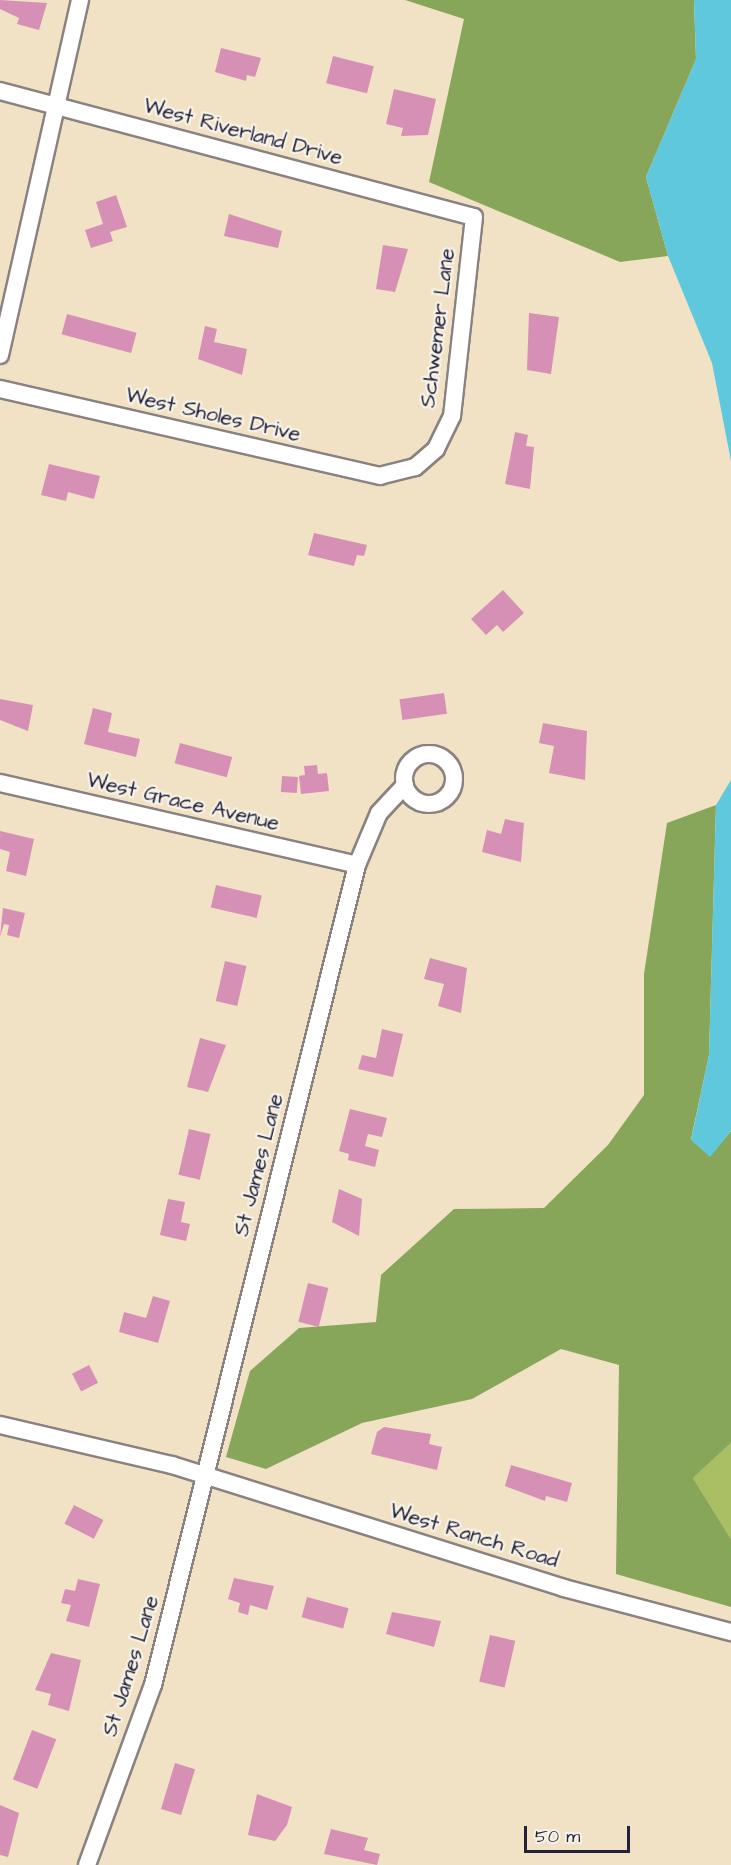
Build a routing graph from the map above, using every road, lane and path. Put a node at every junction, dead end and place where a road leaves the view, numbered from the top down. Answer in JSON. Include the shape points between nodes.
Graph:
{"nodes":[{"id":1,"x":80,"y":0,"type":"edge"},
{"id":2,"x":0,"y":92,"type":"edge"},
{"id":3,"x":57,"y":104,"type":"junction"},
{"id":4,"x":474,"y":217,"type":"joint"},
{"id":5,"x":0,"y":356,"type":"edge"},
{"id":6,"x":0,"y":389,"type":"edge"},
{"id":7,"x":415,"y":467,"type":"joint"},
{"id":8,"x":0,"y":783,"type":"edge"},
{"id":9,"x":405,"y":785,"type":"dead end"},
{"id":10,"x":357,"y":865,"type":"junction"},
{"id":11,"x":0,"y":1425,"type":"edge"},
{"id":12,"x":206,"y":1476,"type":"junction"},
{"id":13,"x":731,"y":1632,"type":"edge"},
{"id":14,"x":87,"y":1865,"type":"edge"}],
"edges":[{"from":1,"to":3,"type":"street"},
{"from":2,"to":3,"type":"street","name":"West Riverland Drive"},
{"from":3,"to":4,"type":"street","name":"West Riverland Drive"},
{"from":3,"to":5,"type":"street"},
{"from":4,"to":7,"type":"street","name":"Schwemer Lane","via":[[452,416],[436,449]]},
{"from":6,"to":7,"type":"street","name":"West Sholes Drive","via":[[380,476]]},
{"from":8,"to":10,"type":"street","name":"West Grace Avenue"},
{"from":9,"to":10,"type":"street","name":"St James Lane","via":[[379,813]]},
{"from":10,"to":12,"type":"street","name":"St James Lane"},
{"from":11,"to":12,"type":"street"},
{"from":12,"to":13,"type":"street","name":"West Ranch Road","via":[[564,1588]]},
{"from":12,"to":14,"type":"street","name":"St James Lane","via":[[153,1685]]}]}
